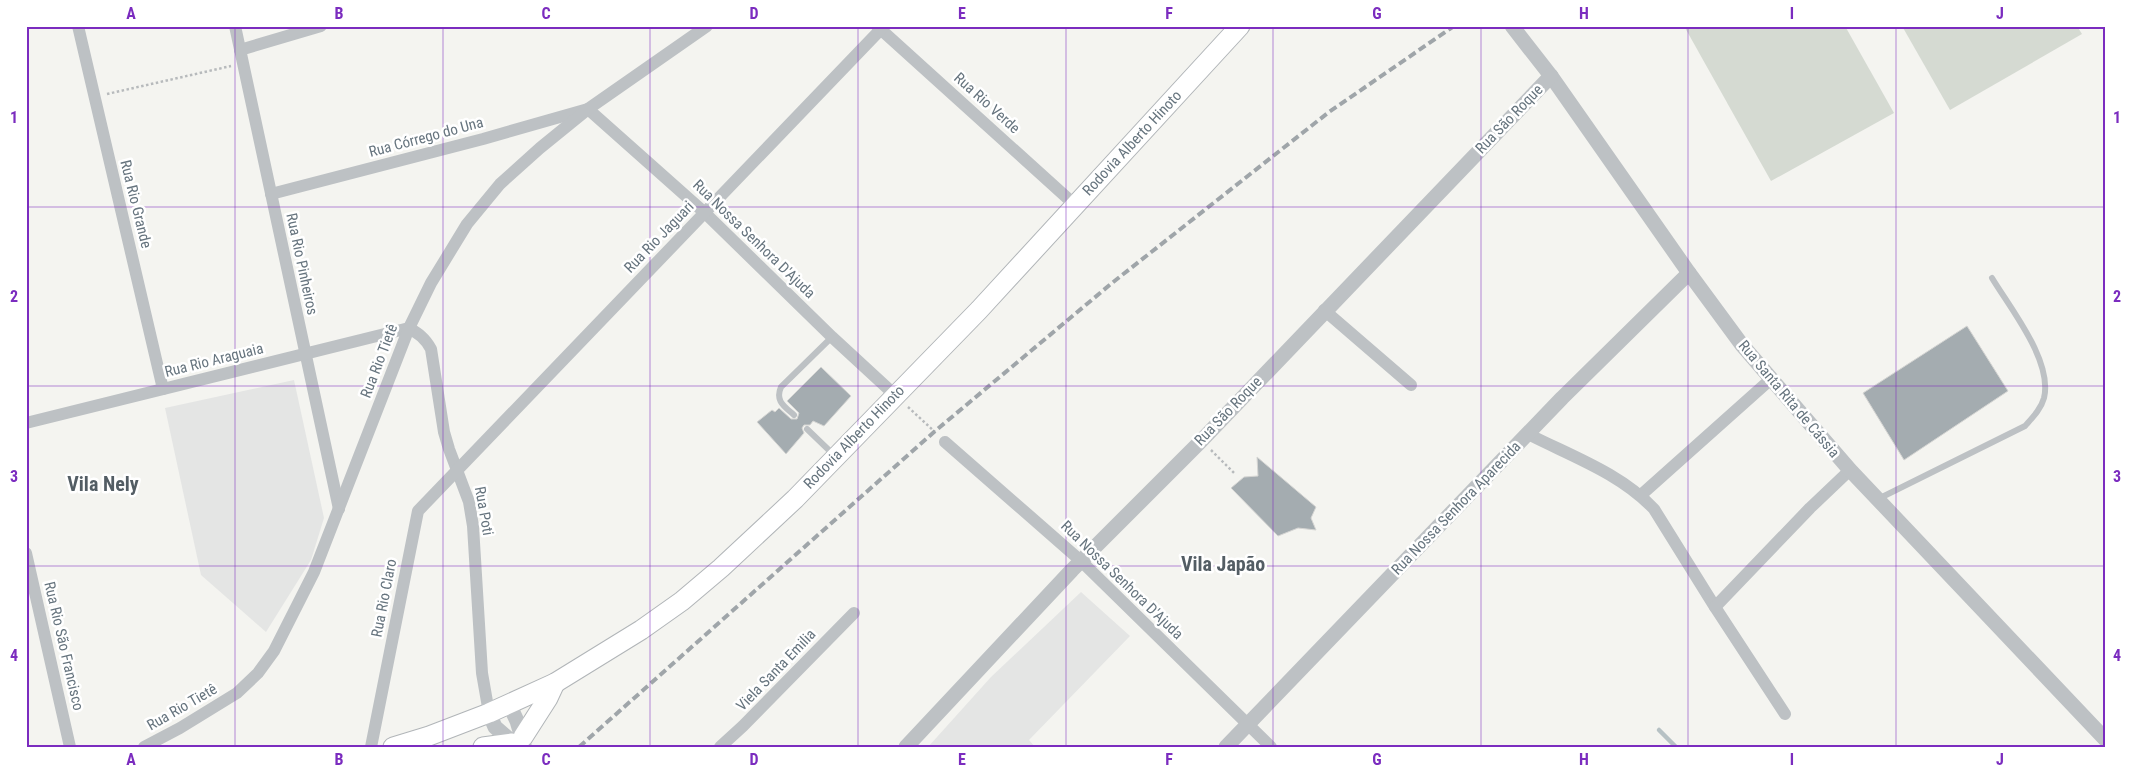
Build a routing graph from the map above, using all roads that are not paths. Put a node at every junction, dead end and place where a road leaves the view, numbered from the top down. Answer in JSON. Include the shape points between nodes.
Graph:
{"nodes":[{"id":1,"x":78,"y":26,"type":"edge"},
{"id":2,"x":235,"y":26,"type":"edge"},
{"id":3,"x":321,"y":26,"type":"edge"},
{"id":4,"x":707,"y":26,"type":"edge"},
{"id":5,"x":1240,"y":26,"type":"edge"},
{"id":6,"x":1512,"y":26,"type":"edge"},
{"id":7,"x":880,"y":27,"type":"edge"},
{"id":8,"x":240,"y":50,"type":"junction"},
{"id":9,"x":1551,"y":76,"type":"junction"},
{"id":10,"x":588,"y":109,"type":"junction"},
{"id":11,"x":271,"y":194,"type":"junction"},
{"id":12,"x":1075,"y":205,"type":"junction"},
{"id":13,"x":705,"y":213,"type":"junction"},
{"id":14,"x":1689,"y":273,"type":"junction"},
{"id":15,"x":1992,"y":278,"type":"dead end"},
{"id":16,"x":1324,"y":310,"type":"junction"},
{"id":17,"x":409,"y":328,"type":"junction"},
{"id":18,"x":832,"y":337,"type":"junction"},
{"id":19,"x":305,"y":355,"type":"junction"},
{"id":20,"x":1770,"y":379,"type":"junction"},
{"id":21,"x":1412,"y":385,"type":"dead end"},
{"id":22,"x":164,"y":389,"type":"junction"},
{"id":23,"x":896,"y":396,"type":"junction"},
{"id":24,"x":794,"y":415,"type":"dead end"},
{"id":25,"x":26,"y":423,"type":"edge"},
{"id":26,"x":807,"y":429,"type":"dead end"},
{"id":27,"x":1528,"y":434,"type":"junction"},
{"id":28,"x":945,"y":442,"type":"road end"},
{"id":29,"x":836,"y":457,"type":"junction"},
{"id":30,"x":457,"y":470,"type":"junction"},
{"id":31,"x":1850,"y":470,"type":"junction"},
{"id":32,"x":1641,"y":495,"type":"junction"},
{"id":33,"x":1878,"y":499,"type":"junction"},
{"id":34,"x":339,"y":509,"type":"junction"},
{"id":35,"x":26,"y":553,"type":"edge"},
{"id":36,"x":1081,"y":560,"type":"junction"},
{"id":37,"x":1714,"y":607,"type":"junction"},
{"id":38,"x":854,"y":613,"type":"dead end"},
{"id":39,"x":555,"y":683,"type":"junction"},
{"id":40,"x":509,"y":704,"type":"junction"},
{"id":41,"x":490,"y":713,"type":"junction"},
{"id":42,"x":1784,"y":714,"type":"dead end"},
{"id":43,"x":1247,"y":724,"type":"junction"},
{"id":44,"x":2105,"y":739,"type":"edge"},
{"id":45,"x":519,"y":743,"type":"edge"},
{"id":46,"x":908,"y":746,"type":"edge"},
{"id":47,"x":70,"y":747,"type":"edge"},
{"id":48,"x":144,"y":747,"type":"edge"},
{"id":49,"x":371,"y":747,"type":"edge"},
{"id":50,"x":393,"y":747,"type":"edge"},
{"id":51,"x":482,"y":747,"type":"edge"},
{"id":52,"x":720,"y":747,"type":"edge"},
{"id":53,"x":1226,"y":747,"type":"edge"},
{"id":54,"x":1271,"y":747,"type":"edge"}],
"edges":[{"from":1,"to":22,"type":"street","name":"Rua Rio Grande"},
{"from":2,"to":8,"type":"street","name":"Rua Rio Pinheiros"},
{"from":3,"to":8,"type":"street"},
{"from":4,"to":10,"type":"street","name":"Rua Rio Tietê"},
{"from":5,"to":12,"type":"main road","name":"Rodovia Alberto Hinoto"},
{"from":6,"to":9,"type":"street","name":"Rua Santa Rita de Cássia"},
{"from":7,"to":12,"type":"street","name":"Rua Rio Verde"},
{"from":7,"to":13,"type":"street","name":"Rua Rio Jaguari"},
{"from":8,"to":11,"type":"street","name":"Rua Rio Pinheiros"},
{"from":9,"to":14,"type":"street","name":"Rua Santa Rita de Cássia"},
{"from":9,"to":16,"type":"street","name":"Rua São Roque"},
{"from":10,"to":11,"type":"street","name":"Rua Córrego do Una"},
{"from":10,"to":13,"type":"street","name":"Rua Nossa Senhora D'Ajuda"},
{"from":10,"to":17,"type":"street","name":"Rua Rio Tietê","via":[[500,184],[467,224],[431,283]]},
{"from":11,"to":19,"type":"street","name":"Rua Rio Pinheiros"},
{"from":12,"to":23,"type":"main road","name":"Rodovia Alberto Hinoto"},
{"from":13,"to":18,"type":"street","name":"Rua Nossa Senhora D'Ajuda"},
{"from":13,"to":30,"type":"street","name":"Rua Rio Jaguari"},
{"from":14,"to":20,"type":"street","name":"Rua Santa Rita de Cássia"},
{"from":14,"to":27,"type":"street","name":"Rua Nossa Senhora Aparecida"},
{"from":15,"to":33,"type":"lane","via":[[2039,356],[2044,375],[2044,396],[2039,410],[2026,426]]},
{"from":16,"to":21,"type":"street"},
{"from":16,"to":36,"type":"street","name":"Rua São Roque"},
{"from":17,"to":19,"type":"street","name":"Rua Rio Araguaia"},
{"from":17,"to":30,"type":"street","name":"Rua Poti","via":[[426,340],[431,349],[444,432]]},
{"from":17,"to":34,"type":"street","name":"Rua Rio Tietê"},
{"from":18,"to":23,"type":"street","name":"Rua Nossa Senhora D'Ajuda"},
{"from":18,"to":24,"type":"lane","via":[[781,387],[778,394],[780,402]]},
{"from":19,"to":22,"type":"street","name":"Rua Rio Araguaia"},
{"from":19,"to":34,"type":"street","name":"Rua Rio Pinheiros"},
{"from":20,"to":31,"type":"street","name":"Rua Santa Rita de Cássia"},
{"from":20,"to":32,"type":"street"},
{"from":22,"to":25,"type":"street","name":"Rua Rio Araguaia"},
{"from":23,"to":29,"type":"main road","name":"Rodovia Alberto Hinoto"},
{"from":26,"to":29,"type":"lane"},
{"from":27,"to":32,"type":"street","via":[[1622,481]]},
{"from":27,"to":43,"type":"street","name":"Rua Nossa Senhora Aparecida"},
{"from":28,"to":36,"type":"street","name":"Rua Nossa Senhora D'Ajuda"},
{"from":29,"to":39,"type":"main road","name":"Rodovia Alberto Hinoto","via":[[775,518],[682,601]]},
{"from":30,"to":41,"type":"street","name":"Rua Poti","via":[[469,502],[473,526],[482,673]]},
{"from":30,"to":49,"type":"street","name":"Rua Rio Claro","via":[[418,511]]},
{"from":31,"to":33,"type":"street","name":"Rua Santa Rita de Cássia"},
{"from":31,"to":37,"type":"street"},
{"from":32,"to":37,"type":"street","via":[[1654,509]]},
{"from":33,"to":44,"type":"street","name":"Rua Santa Rita de Cássia"},
{"from":34,"to":48,"type":"street","name":"Rua Rio Tietê","via":[[288,626],[258,673],[237,693]]},
{"from":35,"to":47,"type":"street","name":"Rua Rio São Francisco"},
{"from":36,"to":43,"type":"street","name":"Rua Nossa Senhora D'Ajuda"},
{"from":36,"to":46,"type":"street","name":"Rua São Roque"},
{"from":37,"to":42,"type":"street"},
{"from":38,"to":52,"type":"street","name":"Viela Santa Emilia"},
{"from":39,"to":40,"type":"main road","name":"Rodovia Alberto Hinoto"},
{"from":39,"to":45,"type":"main road"},
{"from":40,"to":41,"type":"main road","name":"Rodovia Alberto Hinoto"},
{"from":40,"to":45,"type":"street"},
{"from":41,"to":45,"type":"street","via":[[495,727]]},
{"from":41,"to":50,"type":"main road","name":"Rodovia Alberto Hinoto"},
{"from":43,"to":53,"type":"street","name":"Rua Nossa Senhora Aparecida"},
{"from":43,"to":54,"type":"street","name":"Rua Nossa Senhora D'Ajuda"},
{"from":45,"to":51,"type":"main road"}]}
